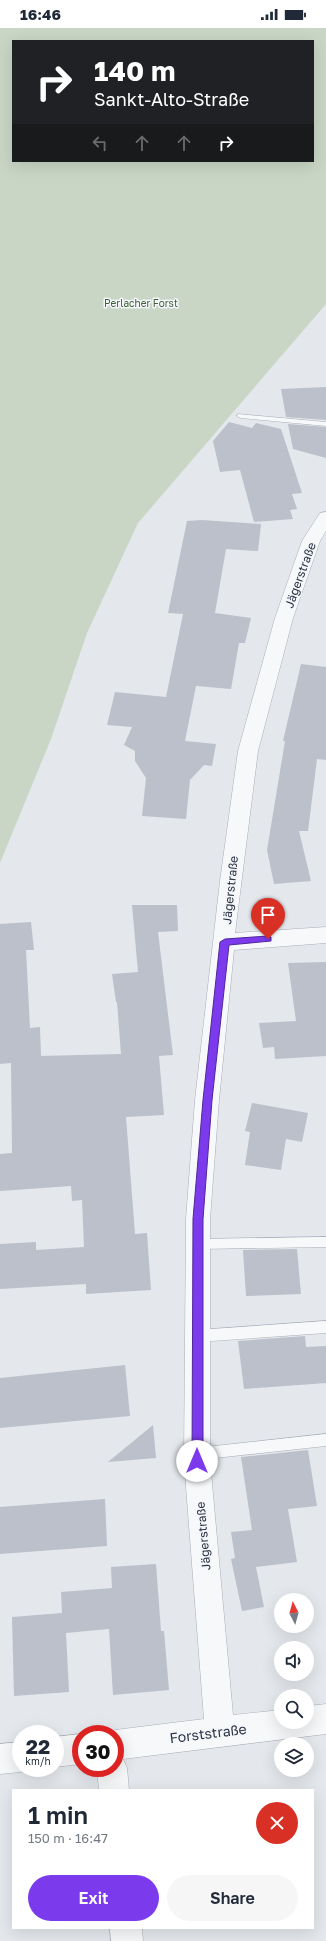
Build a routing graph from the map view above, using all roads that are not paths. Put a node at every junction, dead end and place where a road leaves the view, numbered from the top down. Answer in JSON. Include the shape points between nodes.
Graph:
{"nodes":[{"id":1,"x":241,"y":416,"type":"dead end"},
{"id":2,"x":326,"y":424,"type":"edge"},
{"id":3,"x":326,"y":517,"type":"edge"},
{"id":4,"x":326,"y":935,"type":"edge"},
{"id":5,"x":225,"y":942,"type":"junction"},
{"id":6,"x":326,"y":1242,"type":"edge"},
{"id":7,"x":198,"y":1244,"type":"junction"},
{"id":8,"x":326,"y":1327,"type":"edge"},
{"id":9,"x":197,"y":1336,"type":"junction"},
{"id":10,"x":326,"y":1440,"type":"edge"},
{"id":11,"x":197,"y":1454,"type":"junction"},
{"id":12,"x":326,"y":1719,"type":"edge"},
{"id":13,"x":314,"y":1720,"type":"edge"},
{"id":14,"x":274,"y":1725,"type":"edge"},
{"id":15,"x":220,"y":1732,"type":"junction"},
{"id":16,"x":124,"y":1744,"type":"edge"},
{"id":17,"x":12,"y":1758,"type":"edge"},
{"id":18,"x":0,"y":1759,"type":"edge"},
{"id":19,"x":113,"y":1777,"type":"edge"},
{"id":20,"x":114,"y":1789,"type":"edge"},
{"id":21,"x":126,"y":1929,"type":"edge"},
{"id":22,"x":127,"y":1941,"type":"edge"}],
"edges":[{"from":1,"to":2,"type":"lane"},
{"from":3,"to":5,"type":"street","name":"Jägerstraße","via":[[311,541],[284,618],[248,751],[230,881]]},
{"from":4,"to":5,"type":"street"},
{"from":5,"to":7,"type":"street","name":"Jägerstraße","via":[[207,1100]]},
{"from":6,"to":7,"type":"lane"},
{"from":7,"to":9,"type":"street","name":"Jägerstraße"},
{"from":8,"to":9,"type":"lane"},
{"from":9,"to":11,"type":"street","name":"Jägerstraße"},
{"from":10,"to":11,"type":"lane"},
{"from":11,"to":15,"type":"street","name":"Jägerstraße"},
{"from":12,"to":13,"type":"street"},
{"from":14,"to":15,"type":"street","name":"Forststraße"},
{"from":15,"to":16,"type":"street","name":"Forststraße"},
{"from":17,"to":18,"type":"street"},
{"from":19,"to":20,"type":"street"},
{"from":21,"to":22,"type":"street"}]}
